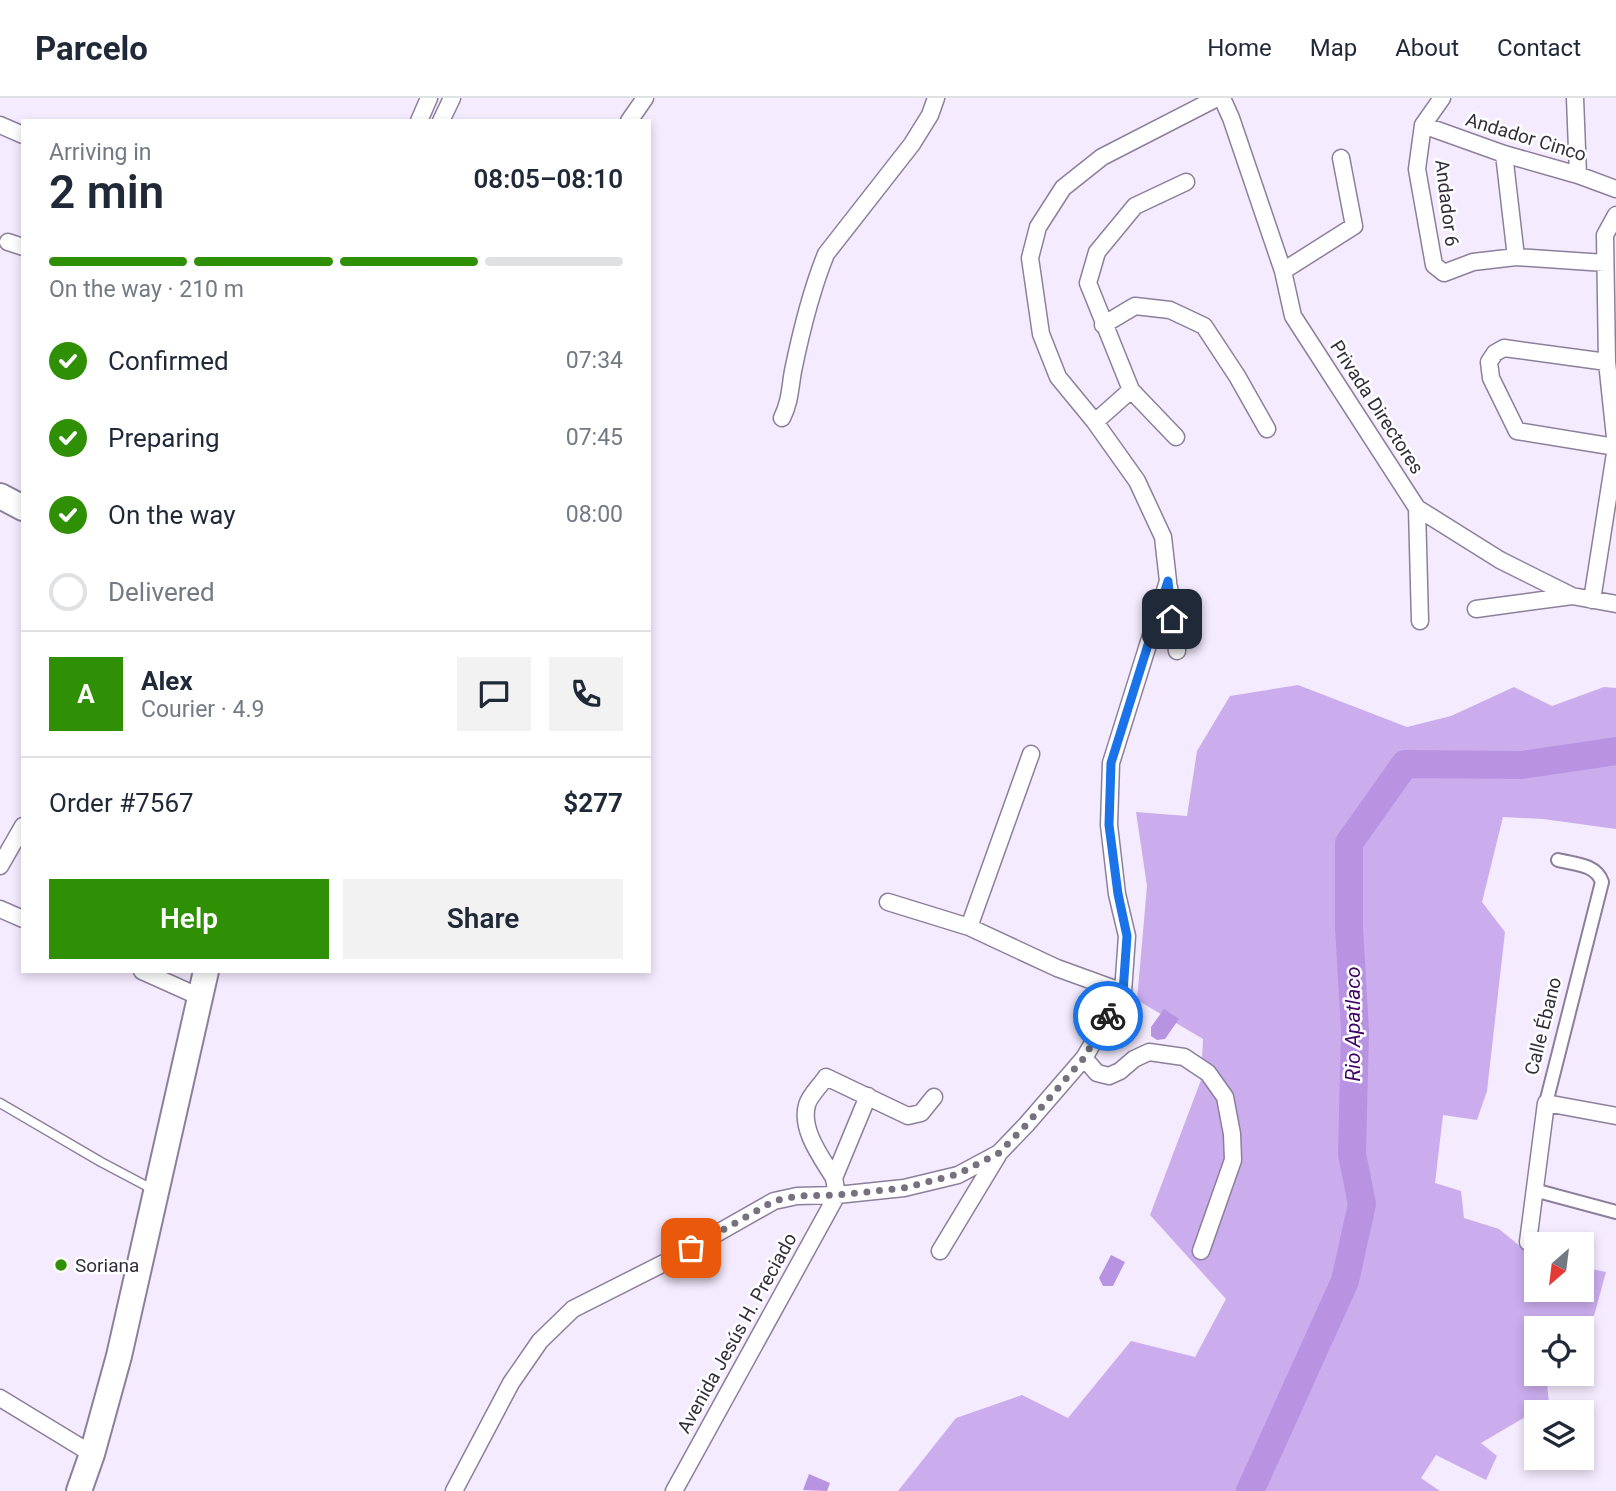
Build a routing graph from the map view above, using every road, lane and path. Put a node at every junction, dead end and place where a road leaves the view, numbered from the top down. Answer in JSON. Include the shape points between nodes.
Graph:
{"nodes":[{"id":1,"x":429,"y":98,"type":"edge"},
{"id":2,"x":452,"y":98,"type":"edge"},
{"id":3,"x":645,"y":98,"type":"edge"},
{"id":4,"x":936,"y":98,"type":"edge"},
{"id":5,"x":1219,"y":98,"type":"edge"},
{"id":6,"x":1442,"y":98,"type":"edge"},
{"id":7,"x":1575,"y":98,"type":"edge"},
{"id":8,"x":420,"y":119,"type":"edge"},
{"id":9,"x":443,"y":119,"type":"edge"},
{"id":10,"x":630,"y":119,"type":"edge"},
{"id":11,"x":0,"y":125,"type":"edge"},
{"id":12,"x":1423,"y":125,"type":"junction"},
{"id":13,"x":21,"y":134,"type":"edge"},
{"id":14,"x":1504,"y":154,"type":"junction"},
{"id":15,"x":1340,"y":158,"type":"dead end"},
{"id":16,"x":1578,"y":175,"type":"junction"},
{"id":17,"x":1186,"y":182,"type":"dead end"},
{"id":18,"x":1616,"y":189,"type":"edge"},
{"id":19,"x":1616,"y":215,"type":"edge"},
{"id":20,"x":1516,"y":257,"type":"junction"},
{"id":21,"x":1605,"y":263,"type":"junction"},
{"id":22,"x":1283,"y":271,"type":"junction"},
{"id":23,"x":1103,"y":325,"type":"junction"},
{"id":24,"x":1607,"y":362,"type":"junction"},
{"id":25,"x":1131,"y":390,"type":"junction"},
{"id":26,"x":782,"y":418,"type":"dead end"},
{"id":27,"x":1095,"y":422,"type":"junction"},
{"id":28,"x":1267,"y":429,"type":"dead end"},
{"id":29,"x":1176,"y":437,"type":"dead end"},
{"id":30,"x":1616,"y":447,"type":"edge"},
{"id":31,"x":0,"y":496,"type":"edge"},
{"id":32,"x":21,"y":507,"type":"edge"},
{"id":33,"x":1417,"y":508,"type":"junction"},
{"id":34,"x":1168,"y":581,"type":"junction"},
{"id":35,"x":1572,"y":596,"type":"junction"},
{"id":36,"x":1592,"y":600,"type":"junction"},
{"id":37,"x":1616,"y":604,"type":"edge"},
{"id":38,"x":1476,"y":609,"type":"dead end"},
{"id":39,"x":1420,"y":621,"type":"dead end"},
{"id":40,"x":1177,"y":651,"type":"dead end"},
{"id":41,"x":1031,"y":754,"type":"dead end"},
{"id":42,"x":21,"y":829,"type":"edge"},
{"id":43,"x":1558,"y":860,"type":"dead end"},
{"id":44,"x":0,"y":866,"type":"edge"},
{"id":45,"x":888,"y":902,"type":"dead end"},
{"id":46,"x":0,"y":909,"type":"edge"},
{"id":47,"x":21,"y":918,"type":"edge"},
{"id":48,"x":969,"y":927,"type":"junction"},
{"id":49,"x":146,"y":973,"type":"edge"},
{"id":50,"x":205,"y":973,"type":"edge"},
{"id":51,"x":1123,"y":992,"type":"junction"},
{"id":52,"x":200,"y":997,"type":"junction"},
{"id":53,"x":1084,"y":1058,"type":"junction"},
{"id":54,"x":868,"y":1097,"type":"junction"},
{"id":55,"x":934,"y":1097,"type":"dead end"},
{"id":56,"x":0,"y":1103,"type":"edge"},
{"id":57,"x":1546,"y":1103,"type":"junction"},
{"id":58,"x":1616,"y":1116,"type":"edge"},
{"id":59,"x":999,"y":1153,"type":"junction"},
{"id":60,"x":834,"y":1178,"type":"junction"},
{"id":61,"x":1534,"y":1190,"type":"junction"},
{"id":62,"x":156,"y":1191,"type":"junction"},
{"id":63,"x":837,"y":1195,"type":"junction"},
{"id":64,"x":1616,"y":1212,"type":"edge"},
{"id":65,"x":1529,"y":1232,"type":"edge"},
{"id":66,"x":940,"y":1251,"type":"dead end"},
{"id":67,"x":1201,"y":1251,"type":"dead end"},
{"id":68,"x":0,"y":1398,"type":"edge"},
{"id":69,"x":92,"y":1454,"type":"junction"},
{"id":70,"x":79,"y":1491,"type":"edge"},
{"id":71,"x":454,"y":1491,"type":"edge"},
{"id":72,"x":674,"y":1491,"type":"edge"}],
"edges":[{"from":1,"to":8,"type":"street"},
{"from":2,"to":9,"type":"street"},
{"from":3,"to":10,"type":"street"},
{"from":4,"to":26,"type":"street","via":[[912,144],[826,254]]},
{"from":5,"to":22,"type":"street","name":"Privada Directores","via":[[1231,118]]},
{"from":5,"to":27,"type":"street","via":[[1102,157],[1063,188],[1038,227],[1030,258],[1041,334],[1058,377]]},
{"from":6,"to":12,"type":"street","name":"Andador 6"},
{"from":7,"to":16,"type":"street"},
{"from":11,"to":13,"type":"street"},
{"from":12,"to":14,"type":"street","name":"Andador Cinco"},
{"from":12,"to":20,"type":"street","name":"Andador 6","via":[[1417,169],[1434,265],[1444,273],[1473,262]]},
{"from":14,"to":16,"type":"street","name":"Andador Cinco"},
{"from":14,"to":20,"type":"street"},
{"from":15,"to":22,"type":"street","via":[[1354,226]]},
{"from":16,"to":18,"type":"street","name":"Andador Cinco"},
{"from":17,"to":23,"type":"street","via":[[1135,206],[1097,252],[1088,283]]},
{"from":19,"to":21,"type":"street","via":[[1605,235]]},
{"from":20,"to":21,"type":"street"},
{"from":21,"to":24,"type":"street"},
{"from":22,"to":33,"type":"street","name":"Privada Directores","via":[[1293,316]]},
{"from":23,"to":25,"type":"street"},
{"from":23,"to":28,"type":"street","via":[[1135,306],[1170,310],[1204,326]]},
{"from":24,"to":30,"type":"street"},
{"from":24,"to":30,"type":"street","via":[[1504,348],[1489,362],[1491,378],[1517,431]]},
{"from":25,"to":27,"type":"street"},
{"from":25,"to":29,"type":"street"},
{"from":27,"to":34,"type":"street","via":[[1137,481],[1163,537]]},
{"from":30,"to":36,"type":"street"},
{"from":31,"to":32,"type":"main road"},
{"from":33,"to":35,"type":"street","name":"Privada Directores","via":[[1500,560]]},
{"from":33,"to":39,"type":"street"},
{"from":34,"to":40,"type":"street"},
{"from":34,"to":51,"type":"street","via":[[1111,763],[1109,825],[1127,936]]},
{"from":35,"to":36,"type":"street","name":"Privada Directores"},
{"from":35,"to":38,"type":"street"},
{"from":36,"to":37,"type":"street","name":"Privada Directores"},
{"from":41,"to":48,"type":"street"},
{"from":42,"to":44,"type":"street"},
{"from":43,"to":57,"type":"street","name":"Calle Ébano","via":[[1592,868],[1602,882]]},
{"from":45,"to":48,"type":"street"},
{"from":46,"to":47,"type":"street"},
{"from":48,"to":51,"type":"street","via":[[1057,968]]},
{"from":49,"to":52,"type":"street"},
{"from":50,"to":52,"type":"main road"},
{"from":51,"to":53,"type":"street"},
{"from":52,"to":62,"type":"main road"},
{"from":53,"to":59,"type":"street"},
{"from":53,"to":67,"type":"street","via":[[1097,1073],[1109,1076],[1149,1052],[1184,1056],[1208,1073],[1225,1097],[1233,1160]]},
{"from":54,"to":55,"type":"street","via":[[908,1116],[921,1113]]},
{"from":54,"to":60,"type":"street"},
{"from":54,"to":60,"type":"street","via":[[827,1077],[807,1104],[807,1123],[816,1150]]},
{"from":56,"to":62,"type":"lane"},
{"from":57,"to":58,"type":"street"},
{"from":57,"to":61,"type":"street","name":"Calle Ébano"},
{"from":59,"to":63,"type":"street","via":[[958,1174],[904,1188]]},
{"from":59,"to":66,"type":"street"},
{"from":60,"to":63,"type":"street"},
{"from":61,"to":64,"type":"street"},
{"from":61,"to":65,"type":"street","name":"Calle Ébano"},
{"from":62,"to":69,"type":"main road"},
{"from":63,"to":71,"type":"street","via":[[774,1201],[573,1309],[540,1341],[512,1383]]},
{"from":63,"to":72,"type":"street","name":"Avenida Jesús H. Preciado"},
{"from":68,"to":69,"type":"street"},
{"from":69,"to":70,"type":"main road"}]}
